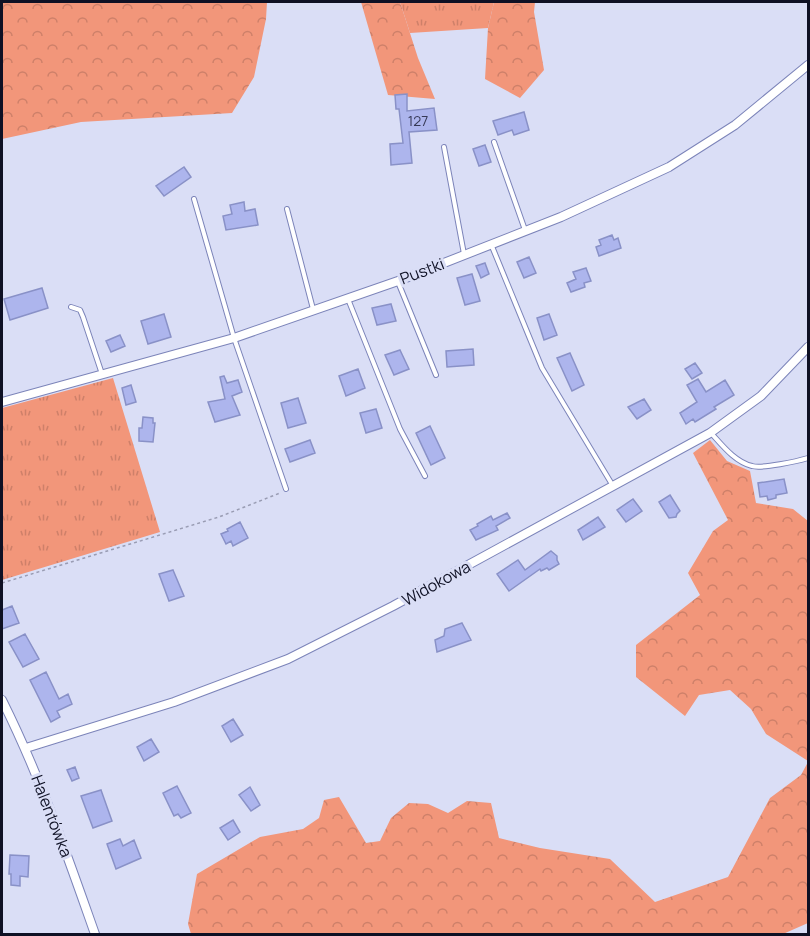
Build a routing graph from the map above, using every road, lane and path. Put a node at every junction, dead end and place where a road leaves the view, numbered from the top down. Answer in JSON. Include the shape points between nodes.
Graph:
{"nodes":[{"id":1,"x":808,"y":65,"type":"edge"},
{"id":2,"x":494,"y":142,"type":"dead end"},
{"id":3,"x":444,"y":147,"type":"dead end"},
{"id":4,"x":194,"y":199,"type":"dead end"},
{"id":5,"x":287,"y":209,"type":"dead end"},
{"id":6,"x":525,"y":230,"type":"junction"},
{"id":7,"x":491,"y":244,"type":"junction"},
{"id":8,"x":464,"y":255,"type":"junction"},
{"id":9,"x":398,"y":281,"type":"junction"},
{"id":10,"x":348,"y":298,"type":"junction"},
{"id":11,"x":71,"y":307,"type":"dead end"},
{"id":12,"x":313,"y":310,"type":"junction"},
{"id":13,"x":234,"y":338,"type":"junction"},
{"id":14,"x":808,"y":347,"type":"edge"},
{"id":15,"x":102,"y":375,"type":"junction"},
{"id":16,"x":436,"y":375,"type":"dead end"},
{"id":17,"x":2,"y":402,"type":"edge"},
{"id":18,"x":710,"y":433,"type":"junction"},
{"id":19,"x":808,"y":458,"type":"edge"},
{"id":20,"x":424,"y":476,"type":"dead end"},
{"id":21,"x":613,"y":487,"type":"junction"},
{"id":22,"x":286,"y":489,"type":"joint"},
{"id":23,"x":2,"y":584,"type":"edge"},
{"id":24,"x":2,"y":700,"type":"edge"},
{"id":25,"x":26,"y":748,"type":"junction"},
{"id":26,"x":95,"y":934,"type":"edge"}],
"edges":[{"from":1,"to":6,"type":"street","name":"Pustki","via":[[735,125],[669,167]]},
{"from":2,"to":6,"type":"lane"},
{"from":3,"to":8,"type":"lane"},
{"from":4,"to":13,"type":"lane"},
{"from":5,"to":12,"type":"lane"},
{"from":6,"to":7,"type":"street","name":"Pustki"},
{"from":7,"to":8,"type":"street","name":"Pustki"},
{"from":7,"to":21,"type":"lane","via":[[542,368]]},
{"from":8,"to":9,"type":"street","name":"Pustki"},
{"from":9,"to":10,"type":"street","name":"Pustki"},
{"from":9,"to":16,"type":"lane"},
{"from":10,"to":12,"type":"street","name":"Pustki"},
{"from":10,"to":20,"type":"lane","via":[[400,429]]},
{"from":11,"to":15,"type":"lane","via":[[80,310]]},
{"from":12,"to":13,"type":"street","name":"Pustki"},
{"from":13,"to":15,"type":"street","name":"Pustki"},
{"from":13,"to":22,"type":"lane"},
{"from":14,"to":18,"type":"street","name":"Widokowa","via":[[761,396]]},
{"from":15,"to":17,"type":"street","name":"Pustki"},
{"from":18,"to":19,"type":"lane","via":[[733,456],[753,467]]},
{"from":18,"to":21,"type":"street","name":"Widokowa"},
{"from":21,"to":25,"type":"street","name":"Widokowa","via":[[288,659],[166,705]]},
{"from":22,"to":23,"type":"path","via":[[219,517]]},
{"from":24,"to":25,"type":"street","name":"Halentówka"},
{"from":25,"to":26,"type":"street","name":"Halentówka"}]}
